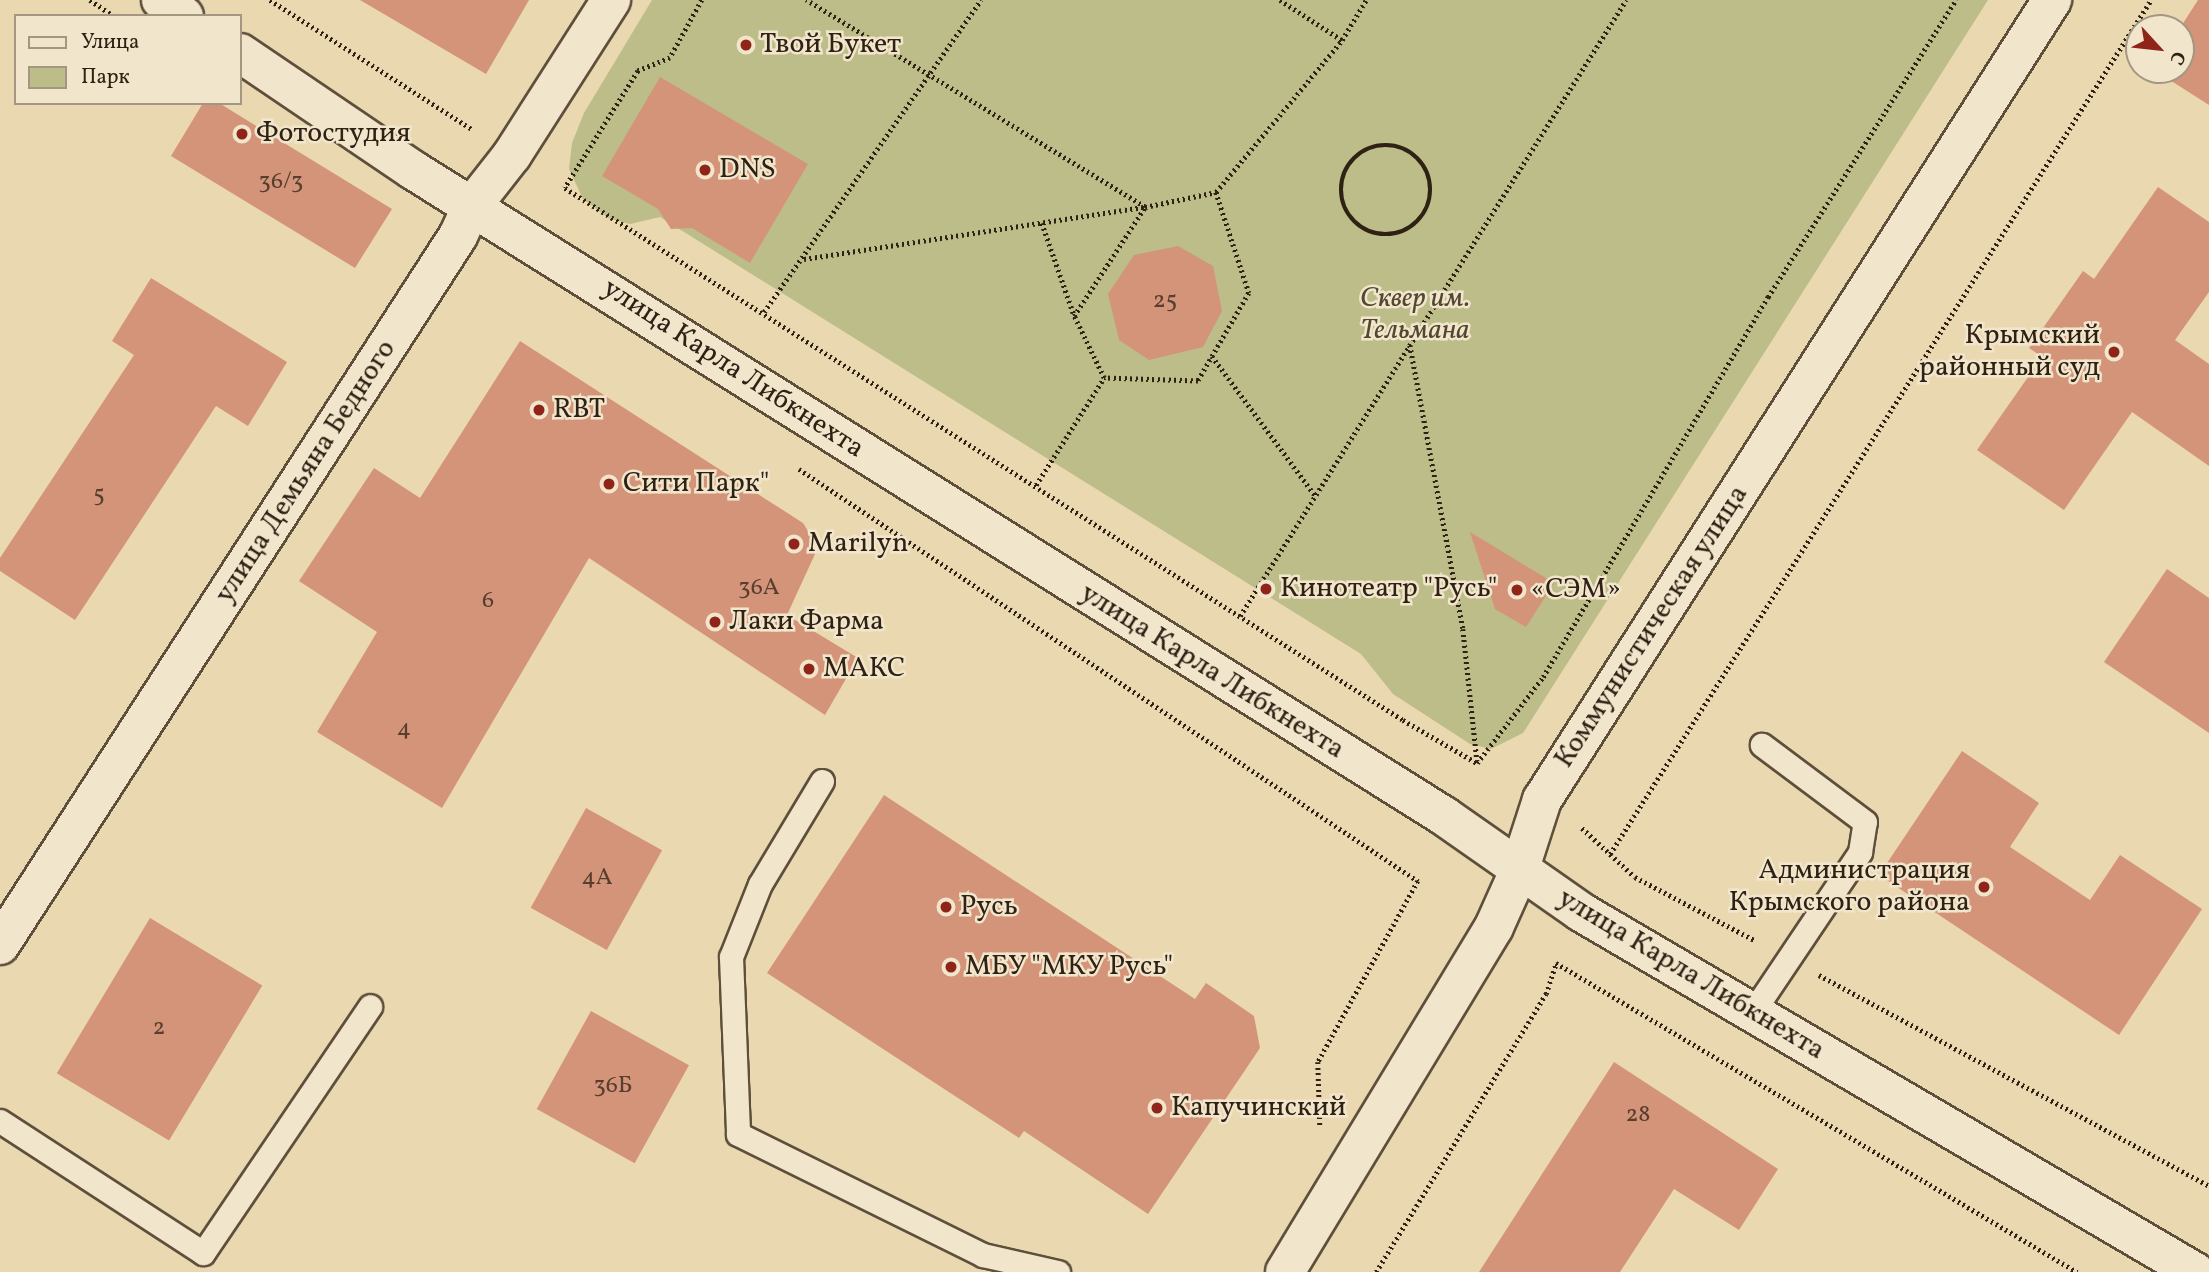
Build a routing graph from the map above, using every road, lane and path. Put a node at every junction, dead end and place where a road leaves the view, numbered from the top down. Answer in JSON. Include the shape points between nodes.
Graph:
{"nodes":[{"id":1,"x":90,"y":0,"type":"edge"},
{"id":2,"x":161,"y":0,"type":"edge"},
{"id":3,"x":270,"y":0,"type":"edge"},
{"id":4,"x":611,"y":0,"type":"edge"},
{"id":5,"x":702,"y":0,"type":"edge"},
{"id":6,"x":806,"y":0,"type":"edge"},
{"id":7,"x":981,"y":0,"type":"edge"},
{"id":8,"x":1280,"y":0,"type":"edge"},
{"id":9,"x":1366,"y":0,"type":"edge"},
{"id":10,"x":1626,"y":0,"type":"edge"},
{"id":11,"x":1956,"y":0,"type":"edge"},
{"id":12,"x":2053,"y":0,"type":"edge"},
{"id":13,"x":2151,"y":0,"type":"edge"},
{"id":14,"x":111,"y":14,"type":"edge"},
{"id":15,"x":181,"y":14,"type":"edge"},
{"id":16,"x":1342,"y":40,"type":"junction"},
{"id":17,"x":242,"y":54,"type":"edge"},
{"id":18,"x":929,"y":79,"type":"junction"},
{"id":19,"x":472,"y":129,"type":"dead end"},
{"id":20,"x":1216,"y":192,"type":"junction"},
{"id":21,"x":472,"y":206,"type":"junction"},
{"id":22,"x":1145,"y":207,"type":"junction"},
{"id":23,"x":1042,"y":223,"type":"junction"},
{"id":24,"x":1411,"y":228,"type":"joint"},
{"id":25,"x":804,"y":259,"type":"junction"},
{"id":26,"x":764,"y":312,"type":"junction"},
{"id":27,"x":1074,"y":316,"type":"junction"},
{"id":28,"x":1410,"y":344,"type":"junction"},
{"id":29,"x":1212,"y":356,"type":"junction"},
{"id":30,"x":1104,"y":378,"type":"junction"},
{"id":31,"x":795,"y":466,"type":"dead end"},
{"id":32,"x":1036,"y":485,"type":"junction"},
{"id":33,"x":1315,"y":495,"type":"junction"},
{"id":34,"x":1240,"y":616,"type":"junction"},
{"id":35,"x":1762,"y":745,"type":"dead end"},
{"id":36,"x":1477,"y":763,"type":"junction"},
{"id":37,"x":822,"y":781,"type":"dead end"},
{"id":38,"x":1582,"y":828,"type":"dead end"},
{"id":39,"x":1610,"y":853,"type":"junction"},
{"id":40,"x":1519,"y":871,"type":"junction"},
{"id":41,"x":1758,"y":943,"type":"dead end"},
{"id":42,"x":0,"y":945,"type":"edge"},
{"id":43,"x":1807,"y":969,"type":"dead end"},
{"id":44,"x":370,"y":1006,"type":"dead end"},
{"id":45,"x":1752,"y":1013,"type":"junction"},
{"id":46,"x":1318,"y":1062,"type":"dead end"},
{"id":47,"x":0,"y":1121,"type":"edge"},
{"id":48,"x":2209,"y":1186,"type":"edge"},
{"id":49,"x":1058,"y":1272,"type":"edge"},
{"id":50,"x":1285,"y":1272,"type":"edge"},
{"id":51,"x":1376,"y":1272,"type":"edge"},
{"id":52,"x":2077,"y":1272,"type":"edge"},
{"id":53,"x":2196,"y":1272,"type":"edge"}],
"edges":[{"from":1,"to":14,"type":"path"},
{"from":2,"to":15,"type":"main road"},
{"from":3,"to":19,"type":"path"},
{"from":4,"to":21,"type":"main road","name":"улица Демьяна Бедного","via":[[512,155]]},
{"from":5,"to":26,"type":"path","via":[[670,58],[638,71],[565,188]]},
{"from":6,"to":18,"type":"path"},
{"from":7,"to":18,"type":"path"},
{"from":8,"to":16,"type":"path"},
{"from":9,"to":16,"type":"path"},
{"from":10,"to":28,"type":"path"},
{"from":11,"to":36,"type":"path","via":[[1768,297],[1543,677]]},
{"from":12,"to":40,"type":"main road","name":"Коммунистическая улица","via":[[1542,800]]},
{"from":13,"to":39,"type":"path"},
{"from":16,"to":20,"type":"path"},
{"from":17,"to":21,"type":"main road","name":"улица Карла Либкнехта"},
{"from":18,"to":22,"type":"path"},
{"from":18,"to":25,"type":"path"},
{"from":20,"to":22,"type":"path"},
{"from":20,"to":29,"type":"path","via":[[1249,293]]},
{"from":21,"to":40,"type":"main road","name":"улица Карла Либкнехта","via":[[1444,816]]},
{"from":21,"to":42,"type":"main road","name":"улица Демьяна Бедного","via":[[458,236]]},
{"from":22,"to":23,"type":"path"},
{"from":22,"to":27,"type":"path"},
{"from":23,"to":25,"type":"path"},
{"from":23,"to":27,"type":"path"},
{"from":24,"to":24,"type":"path","via":[[1424,215],[1431,196],[1422,162],[1408,149],[1388,144],[1365,149],[1349,163],[1340,187],[1346,213],[1362,229],[1387,235]]},
{"from":25,"to":26,"type":"path"},
{"from":26,"to":32,"type":"path"},
{"from":27,"to":30,"type":"path"},
{"from":28,"to":33,"type":"path"},
{"from":28,"to":36,"type":"path","via":[[1464,629]]},
{"from":29,"to":30,"type":"path","via":[[1198,381]]},
{"from":29,"to":33,"type":"path"},
{"from":30,"to":32,"type":"path"},
{"from":31,"to":46,"type":"path","via":[[1418,881]]},
{"from":32,"to":34,"type":"path"},
{"from":33,"to":34,"type":"path"},
{"from":34,"to":36,"type":"path"},
{"from":35,"to":45,"type":"lane","via":[[1865,822],[1860,852]]},
{"from":37,"to":49,"type":"lane","via":[[760,884],[731,957],[738,1134],[983,1255]]},
{"from":38,"to":39,"type":"path"},
{"from":39,"to":41,"type":"path","via":[[1635,877]]},
{"from":40,"to":45,"type":"main road","name":"улица Карла Либкнехта"},
{"from":40,"to":50,"type":"main road","name":"Коммунистическая улица","via":[[1494,927]]},
{"from":43,"to":48,"type":"path"},
{"from":44,"to":47,"type":"lane","via":[[203,1253]]},
{"from":45,"to":53,"type":"main road","name":"улица Карла Либкнехта"},
{"from":51,"to":52,"type":"path","via":[[1546,994],[1556,963]]}]}
